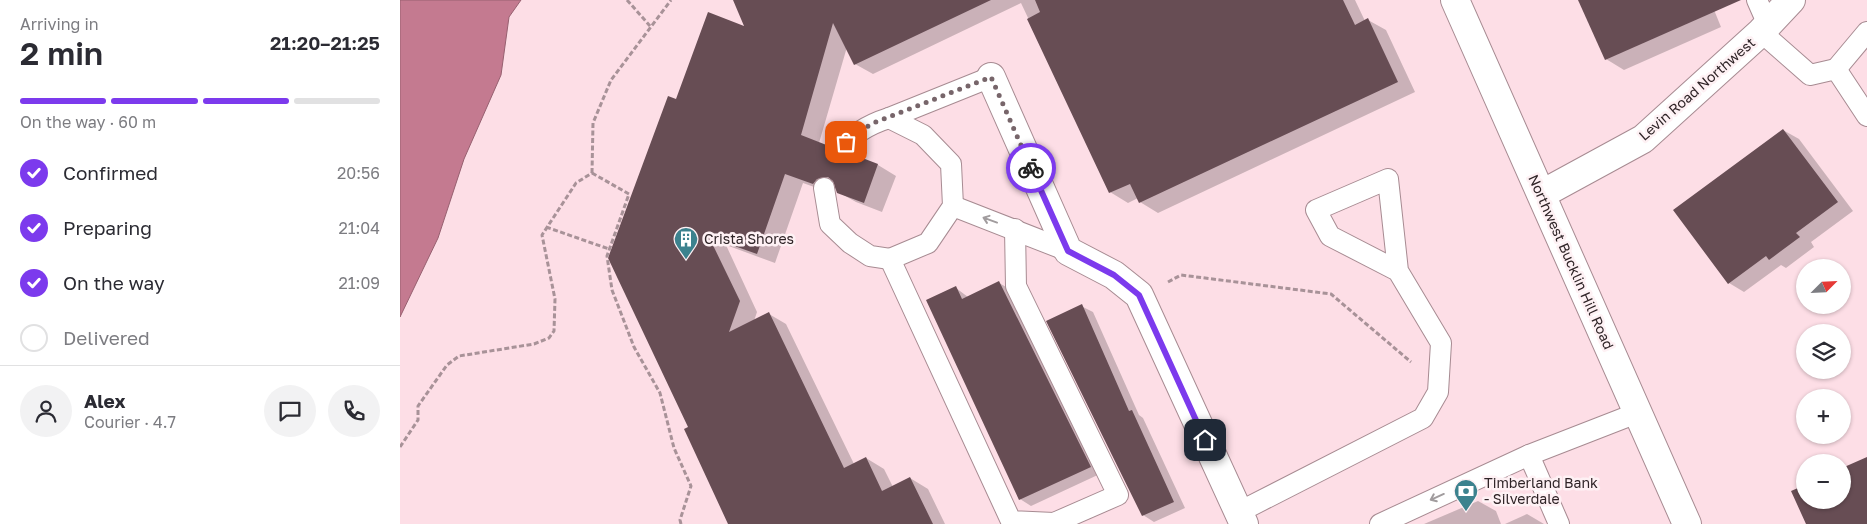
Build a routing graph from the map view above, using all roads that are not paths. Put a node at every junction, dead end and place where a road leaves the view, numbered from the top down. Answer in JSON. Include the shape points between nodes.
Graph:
{"nodes":[{"id":1,"x":1455,"y":0,"type":"edge"},
{"id":2,"x":1757,"y":0,"type":"edge"},
{"id":3,"x":1791,"y":0,"type":"edge"},
{"id":4,"x":1765,"y":29,"type":"junction"},
{"id":5,"x":1867,"y":32,"type":"edge"},
{"id":6,"x":1836,"y":69,"type":"junction"},
{"id":7,"x":991,"y":77,"type":"joint"},
{"id":8,"x":1867,"y":116,"type":"edge"},
{"id":9,"x":889,"y":118,"type":"junction"},
{"id":10,"x":840,"y":150,"type":"dead end"},
{"id":11,"x":824,"y":188,"type":"dead end"},
{"id":12,"x":1542,"y":194,"type":"junction"},
{"id":13,"x":953,"y":206,"type":"junction"},
{"id":14,"x":1015,"y":229,"type":"junction"},
{"id":15,"x":1068,"y":251,"type":"junction"},
{"id":16,"x":890,"y":258,"type":"junction"},
{"id":17,"x":1398,"y":271,"type":"junction"},
{"id":18,"x":1637,"y":412,"type":"junction"},
{"id":19,"x":1530,"y":455,"type":"junction"},
{"id":20,"x":1241,"y":518,"type":"edge"},
{"id":21,"x":1380,"y":524,"type":"edge"},
{"id":22,"x":1560,"y":524,"type":"edge"},
{"id":23,"x":1687,"y":524,"type":"edge"}],
"edges":[{"from":1,"to":12,"type":"street","name":"Northwest Bucklin Hill Road"},
{"from":2,"to":4,"type":"lane"},
{"from":3,"to":4,"type":"street","name":"Levin Road Northwest"},
{"from":4,"to":6,"type":"lane","via":[[1810,75]]},
{"from":4,"to":12,"type":"street","name":"Levin Road Northwest","via":[[1643,139]]},
{"from":5,"to":6,"type":"lane"},
{"from":6,"to":8,"type":"lane"},
{"from":7,"to":9,"type":"lane"},
{"from":7,"to":15,"type":"street"},
{"from":9,"to":10,"type":"lane","via":[[871,124]]},
{"from":9,"to":13,"type":"lane","via":[[922,136],[951,164]]},
{"from":11,"to":16,"type":"lane","via":[[830,224],[870,256]]},
{"from":12,"to":18,"type":"street","name":"Northwest Bucklin Hill Road"},
{"from":14,"to":13,"type":"lane","one_way":true},
{"from":13,"to":16,"type":"lane","via":[[928,243]]},
{"from":14,"to":15,"type":"lane"},
{"from":14,"to":16,"type":"lane","via":[[1016,286],[1118,495],[1054,523],[1011,521]]},
{"from":15,"to":20,"type":"street","via":[[1114,275],[1139,295]]},
{"from":17,"to":17,"type":"lane","via":[[1330,236],[1316,210],[1388,180]]},
{"from":17,"to":20,"type":"lane","via":[[1441,343],[1438,392],[1423,418]]},
{"from":18,"to":19,"type":"lane"},
{"from":18,"to":23,"type":"street","name":"Northwest Bucklin Hill Road"},
{"from":19,"to":21,"type":"lane","one_way":true},
{"from":19,"to":22,"type":"lane"}]}
